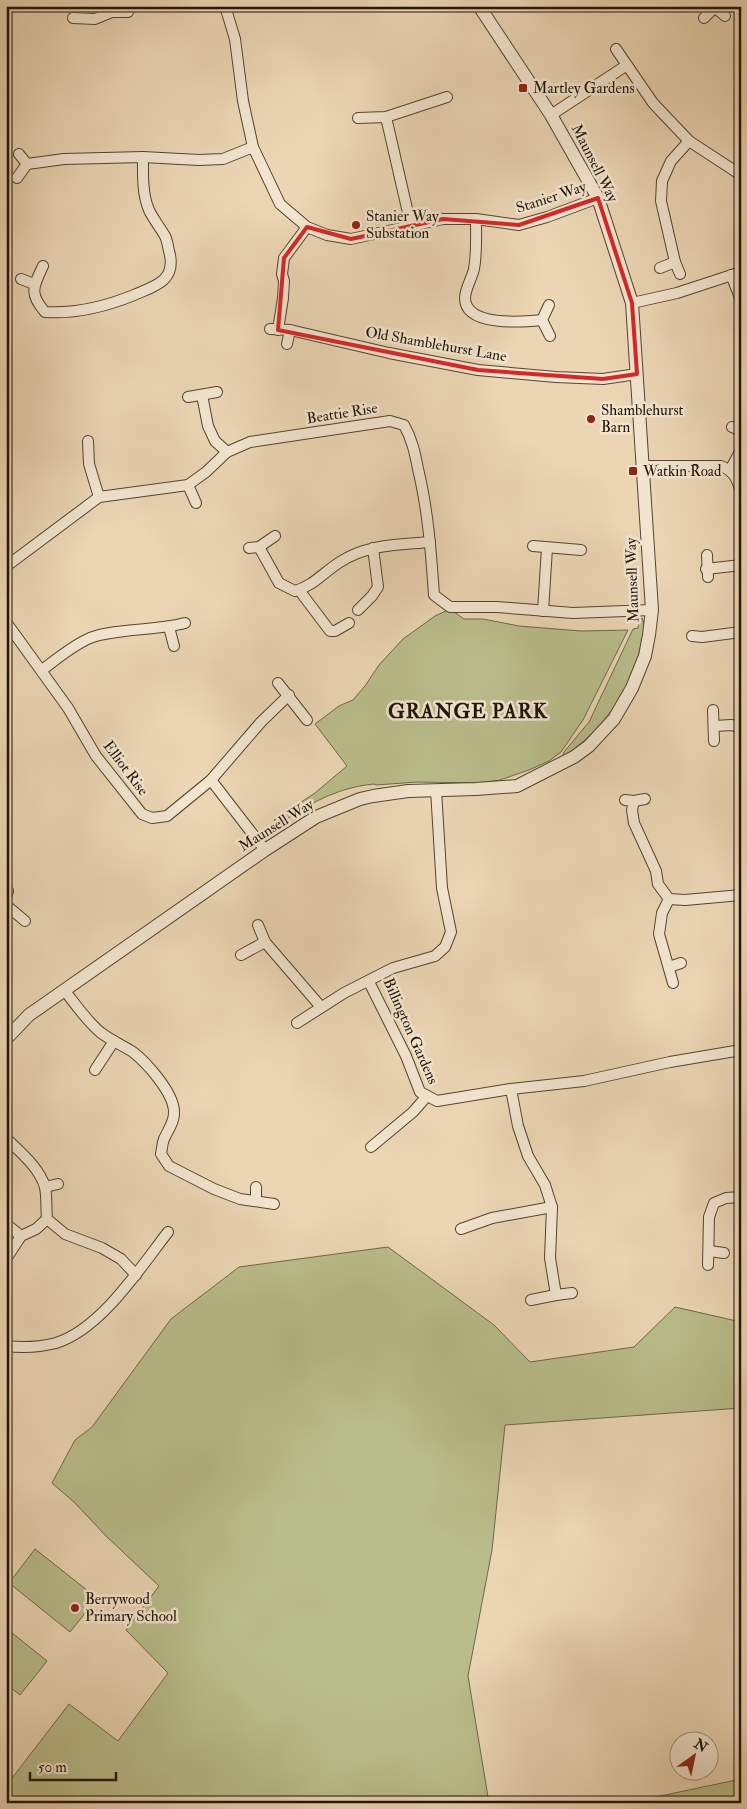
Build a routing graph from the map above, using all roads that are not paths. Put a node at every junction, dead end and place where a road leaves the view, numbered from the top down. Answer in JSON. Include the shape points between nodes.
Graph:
{"nodes":[{"id":1,"x":225,"y":6,"type":"edge"},
{"id":2,"x":479,"y":6,"type":"edge"},
{"id":3,"x":713,"y":7,"type":"edge"},
{"id":4,"x":112,"y":9,"type":"edge"},
{"id":5,"x":128,"y":12,"type":"dead end"},
{"id":6,"x":725,"y":16,"type":"dead end"},
{"id":7,"x":73,"y":18,"type":"dead end"},
{"id":8,"x":704,"y":18,"type":"dead end"},
{"id":9,"x":616,"y":49,"type":"dead end"},
{"id":10,"x":627,"y":65,"type":"junction"},
{"id":11,"x":447,"y":97,"type":"dead end"},
{"id":12,"x":551,"y":115,"type":"junction"},
{"id":13,"x":386,"y":117,"type":"junction"},
{"id":14,"x":358,"y":118,"type":"dead end"},
{"id":15,"x":688,"y":141,"type":"junction"},
{"id":16,"x":252,"y":147,"type":"junction"},
{"id":17,"x":19,"y":154,"type":"dead end"},
{"id":18,"x":143,"y":157,"type":"junction"},
{"id":19,"x":27,"y":164,"type":"junction"},
{"id":20,"x":741,"y":175,"type":"edge"},
{"id":21,"x":16,"y":178,"type":"dead end"},
{"id":22,"x":598,"y":198,"type":"junction"},
{"id":23,"x":476,"y":219,"type":"junction"},
{"id":24,"x":410,"y":226,"type":"junction"},
{"id":25,"x":307,"y":227,"type":"junction"},
{"id":26,"x":675,"y":262,"type":"junction"},
{"id":27,"x":43,"y":266,"type":"dead end"},
{"id":28,"x":660,"y":268,"type":"dead end"},
{"id":29,"x":680,"y":274,"type":"dead end"},
{"id":30,"x":736,"y":274,"type":"edge"},
{"id":31,"x":21,"y":279,"type":"dead end"},
{"id":32,"x":34,"y":284,"type":"junction"},
{"id":33,"x":741,"y":300,"type":"edge"},
{"id":34,"x":632,"y":303,"type":"junction"},
{"id":35,"x":549,"y":305,"type":"dead end"},
{"id":36,"x":542,"y":320,"type":"junction"},
{"id":37,"x":290,"y":330,"type":"junction"},
{"id":38,"x":550,"y":336,"type":"dead end"},
{"id":39,"x":287,"y":344,"type":"dead end"},
{"id":40,"x":637,"y":374,"type":"junction"},
{"id":41,"x":217,"y":392,"type":"dead end"},
{"id":42,"x":202,"y":395,"type":"junction"},
{"id":43,"x":188,"y":397,"type":"dead end"},
{"id":44,"x":88,"y":441,"type":"dead end"},
{"id":45,"x":741,"y":450,"type":"edge"},
{"id":46,"x":227,"y":452,"type":"junction"},
{"id":47,"x":643,"y":466,"type":"junction"},
{"id":48,"x":730,"y":470,"type":"junction"},
{"id":49,"x":188,"y":484,"type":"junction"},
{"id":50,"x":741,"y":492,"type":"edge"},
{"id":51,"x":99,"y":497,"type":"junction"},
{"id":52,"x":196,"y":503,"type":"dead end"},
{"id":53,"x":275,"y":536,"type":"dead end"},
{"id":54,"x":430,"y":542,"type":"junction"},
{"id":55,"x":533,"y":546,"type":"dead end"},
{"id":56,"x":373,"y":548,"type":"junction"},
{"id":57,"x":547,"y":548,"type":"junction"},
{"id":58,"x":581,"y":550,"type":"dead end"},
{"id":59,"x":707,"y":555,"type":"dead end"},
{"id":60,"x":741,"y":565,"type":"edge"},
{"id":61,"x":6,"y":568,"type":"edge"},
{"id":62,"x":299,"y":590,"type":"junction"},
{"id":63,"x":358,"y":610,"type":"dead end"},
{"id":64,"x":652,"y":610,"type":"junction"},
{"id":65,"x":543,"y":611,"type":"junction"},
{"id":66,"x":6,"y":622,"type":"edge"},
{"id":67,"x":185,"y":623,"type":"dead end"},
{"id":68,"x":349,"y":624,"type":"dead end"},
{"id":69,"x":169,"y":627,"type":"junction"},
{"id":70,"x":741,"y":632,"type":"edge"},
{"id":71,"x":692,"y":636,"type":"dead end"},
{"id":72,"x":174,"y":646,"type":"dead end"},
{"id":73,"x":42,"y":670,"type":"junction"},
{"id":74,"x":278,"y":683,"type":"dead end"},
{"id":75,"x":289,"y":695,"type":"junction"},
{"id":76,"x":713,"y":710,"type":"dead end"},
{"id":77,"x":307,"y":720,"type":"dead end"},
{"id":78,"x":715,"y":726,"type":"junction"},
{"id":79,"x":741,"y":727,"type":"edge"},
{"id":80,"x":714,"y":741,"type":"dead end"},
{"id":81,"x":211,"y":780,"type":"junction"},
{"id":82,"x":436,"y":790,"type":"junction"},
{"id":83,"x":645,"y":799,"type":"dead end"},
{"id":84,"x":265,"y":850,"type":"junction"},
{"id":85,"x":741,"y":894,"type":"edge"},
{"id":86,"x":669,"y":899,"type":"junction"},
{"id":87,"x":6,"y":905,"type":"edge"},
{"id":88,"x":25,"y":920,"type":"dead end"},
{"id":89,"x":258,"y":925,"type":"dead end"},
{"id":90,"x":265,"y":942,"type":"junction"},
{"id":91,"x":241,"y":955,"type":"dead end"},
{"id":92,"x":681,"y":963,"type":"dead end"},
{"id":93,"x":670,"y":966,"type":"junction"},
{"id":94,"x":369,"y":982,"type":"junction"},
{"id":95,"x":673,"y":983,"type":"dead end"},
{"id":96,"x":65,"y":991,"type":"junction"},
{"id":97,"x":321,"y":1007,"type":"junction"},
{"id":98,"x":297,"y":1023,"type":"dead end"},
{"id":99,"x":6,"y":1038,"type":"edge"},
{"id":100,"x":114,"y":1041,"type":"junction"},
{"id":101,"x":741,"y":1050,"type":"edge"},
{"id":102,"x":95,"y":1070,"type":"dead end"},
{"id":103,"x":511,"y":1090,"type":"junction"},
{"id":104,"x":427,"y":1096,"type":"junction"},
{"id":105,"x":6,"y":1138,"type":"edge"},
{"id":106,"x":371,"y":1147,"type":"dead end"},
{"id":107,"x":58,"y":1184,"type":"dead end"},
{"id":108,"x":45,"y":1187,"type":"junction"},
{"id":109,"x":256,"y":1187,"type":"dead end"},
{"id":110,"x":741,"y":1198,"type":"edge"},
{"id":111,"x":256,"y":1201,"type":"junction"},
{"id":112,"x":274,"y":1204,"type":"dead end"},
{"id":113,"x":552,"y":1207,"type":"junction"},
{"id":114,"x":47,"y":1219,"type":"junction"},
{"id":115,"x":6,"y":1224,"type":"edge"},
{"id":116,"x":461,"y":1229,"type":"dead end"},
{"id":117,"x":168,"y":1232,"type":"dead end"},
{"id":118,"x":21,"y":1236,"type":"junction"},
{"id":119,"x":709,"y":1251,"type":"junction"},
{"id":120,"x":724,"y":1253,"type":"dead end"},
{"id":121,"x":6,"y":1258,"type":"edge"},
{"id":122,"x":708,"y":1265,"type":"dead end"},
{"id":123,"x":136,"y":1275,"type":"junction"},
{"id":124,"x":572,"y":1293,"type":"dead end"},
{"id":125,"x":556,"y":1295,"type":"junction"},
{"id":126,"x":531,"y":1300,"type":"dead end"},
{"id":127,"x":6,"y":1346,"type":"edge"}],
"edges":[{"from":1,"to":16,"type":"street","name":"Stanier Way","via":[[236,39]]},
{"from":2,"to":12,"type":"street","name":"Maunsell Way"},
{"from":3,"to":6,"type":"street"},
{"from":3,"to":8,"type":"street"},
{"from":4,"to":5,"type":"street"},
{"from":4,"to":7,"type":"street","via":[[95,18]]},
{"from":9,"to":10,"type":"street"},
{"from":10,"to":12,"type":"street"},
{"from":10,"to":15,"type":"street","via":[[653,103]]},
{"from":11,"to":13,"type":"street"},
{"from":12,"to":22,"type":"street","name":"Maunsell Way"},
{"from":13,"to":14,"type":"street"},
{"from":13,"to":24,"type":"street"},
{"from":15,"to":20,"type":"street"},
{"from":15,"to":26,"type":"street","via":[[671,161],[662,182],[661,201]]},
{"from":16,"to":18,"type":"street","via":[[222,159]]},
{"from":16,"to":25,"type":"street","name":"Stanier Way","via":[[280,204]]},
{"from":17,"to":19,"type":"street"},
{"from":18,"to":19,"type":"street","via":[[64,159]]},
{"from":18,"to":32,"type":"street","via":[[143,185],[149,209],[166,238],[171,263],[166,279],[112,304],[56,313],[45,312],[35,301]]},
{"from":19,"to":21,"type":"street"},
{"from":22,"to":23,"type":"street","name":"Stanier Way","via":[[519,225]]},
{"from":22,"to":34,"type":"street","name":"Maunsell Way"},
{"from":23,"to":24,"type":"street","name":"Stanier Way","via":[[443,219]]},
{"from":23,"to":36,"type":"street","via":[[474,268],[465,299],[470,312],[478,318],[519,323]]},
{"from":24,"to":25,"type":"street","name":"Stanier Way","via":[[351,239],[326,235]]},
{"from":25,"to":37,"type":"street","name":"Old Shamblehurst Lane","via":[[284,258],[283,298],[274,330]]},
{"from":26,"to":28,"type":"street"},
{"from":26,"to":29,"type":"street"},
{"from":27,"to":32,"type":"street"},
{"from":30,"to":33,"type":"street"},
{"from":30,"to":34,"type":"street"},
{"from":31,"to":32,"type":"street"},
{"from":34,"to":40,"type":"street","name":"Maunsell Way"},
{"from":35,"to":36,"type":"street"},
{"from":36,"to":38,"type":"street"},
{"from":37,"to":39,"type":"street"},
{"from":37,"to":40,"type":"street","name":"Old Shamblehurst Lane","via":[[389,354],[478,370],[603,379]]},
{"from":40,"to":47,"type":"street","name":"Maunsell Way"},
{"from":41,"to":42,"type":"street"},
{"from":42,"to":43,"type":"street"},
{"from":42,"to":46,"type":"street","via":[[208,426],[215,441]]},
{"from":44,"to":51,"type":"street","via":[[85,465]]},
{"from":45,"to":48,"type":"street"},
{"from":46,"to":49,"type":"street","name":"Beattie Rise"},
{"from":46,"to":54,"type":"street","name":"Beattie Rise","via":[[250,442],[390,421],[404,425],[411,438],[423,488]]},
{"from":47,"to":48,"type":"street","via":[[721,466]]},
{"from":47,"to":64,"type":"street","name":"Maunsell Way"},
{"from":48,"to":50,"type":"street"},
{"from":49,"to":51,"type":"street","name":"Beattie Rise"},
{"from":49,"to":52,"type":"street"},
{"from":51,"to":61,"type":"street"},
{"from":53,"to":62,"type":"street","via":[[254,548],[279,583]]},
{"from":54,"to":56,"type":"street"},
{"from":54,"to":65,"type":"street","name":"Beattie Rise","via":[[434,595],[450,608],[497,607]]},
{"from":55,"to":57,"type":"street"},
{"from":56,"to":62,"type":"street","via":[[340,562],[308,587]]},
{"from":56,"to":63,"type":"street","via":[[378,587]]},
{"from":57,"to":58,"type":"street"},
{"from":57,"to":65,"type":"street"},
{"from":59,"to":60,"type":"street","via":[[707,573]]},
{"from":62,"to":68,"type":"street","via":[[330,632]]},
{"from":64,"to":65,"type":"street","name":"Beattie Rise"},
{"from":64,"to":82,"type":"street","name":"Maunsell Way","via":[[644,656],[632,688],[614,719],[589,746],[517,786]]},
{"from":66,"to":73,"type":"street","name":"Elliot Rise"},
{"from":67,"to":69,"type":"street"},
{"from":69,"to":72,"type":"street"},
{"from":69,"to":73,"type":"street","via":[[90,638]]},
{"from":70,"to":71,"type":"street"},
{"from":73,"to":81,"type":"street","name":"Elliot Rise","via":[[96,756],[142,814],[152,818],[167,816]]},
{"from":74,"to":75,"type":"street"},
{"from":75,"to":77,"type":"street"},
{"from":75,"to":81,"type":"street","name":"Elliot Rise"},
{"from":76,"to":78,"type":"street"},
{"from":78,"to":79,"type":"street"},
{"from":78,"to":80,"type":"street"},
{"from":81,"to":84,"type":"street"},
{"from":82,"to":84,"type":"street","name":"Maunsell Way","via":[[360,799],[316,817]]},
{"from":82,"to":94,"type":"street","name":"Billington Gardens","via":[[442,888],[451,932],[445,947],[435,956],[393,968]]},
{"from":83,"to":86,"type":"street","via":[[630,801],[634,823],[656,871],[658,884]]},
{"from":84,"to":96,"type":"street","name":"Maunsell Way"},
{"from":85,"to":86,"type":"street"},
{"from":86,"to":93,"type":"street","via":[[662,913],[659,934]]},
{"from":87,"to":88,"type":"street"},
{"from":89,"to":90,"type":"street"},
{"from":90,"to":91,"type":"street"},
{"from":90,"to":97,"type":"street"},
{"from":92,"to":93,"type":"street"},
{"from":93,"to":95,"type":"street"},
{"from":94,"to":97,"type":"street"},
{"from":94,"to":104,"type":"street","name":"Billington Gardens","via":[[420,1092]]},
{"from":96,"to":99,"type":"street","name":"Maunsell Way","via":[[30,1015]]},
{"from":96,"to":100,"type":"street","via":[[91,1023]]},
{"from":97,"to":98,"type":"street"},
{"from":100,"to":102,"type":"street"},
{"from":100,"to":111,"type":"street","via":[[142,1060],[171,1098],[174,1111],[161,1154],[169,1166],[214,1190]]},
{"from":101,"to":103,"type":"street","name":"Billington Gardens","via":[[584,1081]]},
{"from":103,"to":104,"type":"street","name":"Billington Gardens","via":[[437,1101]]},
{"from":103,"to":113,"type":"street","via":[[528,1156],[545,1185]]},
{"from":104,"to":106,"type":"street"},
{"from":105,"to":108,"type":"street","via":[[30,1161]]},
{"from":107,"to":108,"type":"street"},
{"from":108,"to":114,"type":"street"},
{"from":109,"to":111,"type":"street"},
{"from":110,"to":119,"type":"street","via":[[726,1198],[714,1203],[709,1217]]},
{"from":111,"to":112,"type":"street"},
{"from":113,"to":116,"type":"street","via":[[492,1218]]},
{"from":113,"to":125,"type":"street","via":[[550,1258]]},
{"from":114,"to":118,"type":"street"},
{"from":114,"to":123,"type":"street","via":[[65,1234],[121,1259]]},
{"from":115,"to":118,"type":"street"},
{"from":117,"to":123,"type":"street"},
{"from":118,"to":121,"type":"street"},
{"from":119,"to":120,"type":"street"},
{"from":119,"to":122,"type":"street"},
{"from":123,"to":127,"type":"street","via":[[117,1298],[77,1333],[41,1346]]},
{"from":124,"to":125,"type":"street"},
{"from":125,"to":126,"type":"street"}]}
